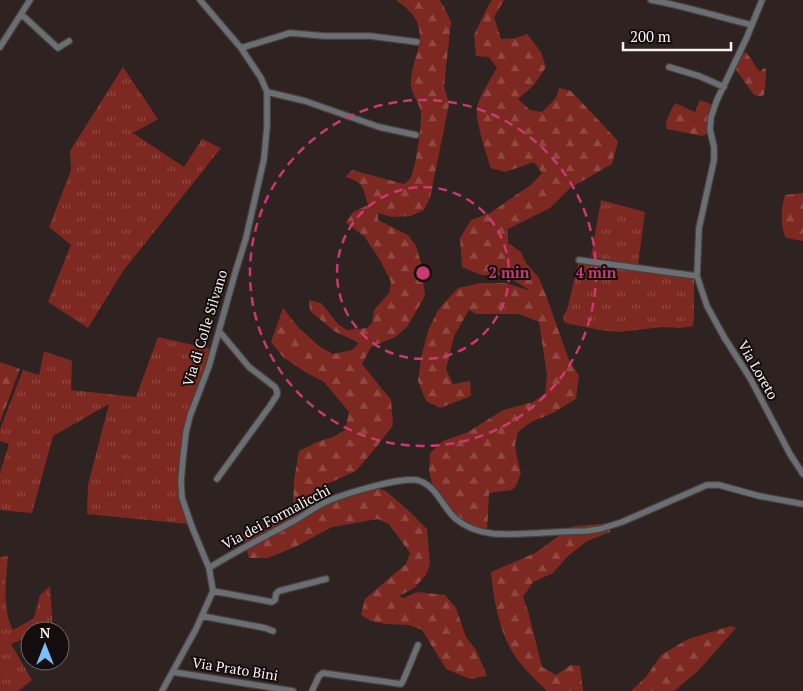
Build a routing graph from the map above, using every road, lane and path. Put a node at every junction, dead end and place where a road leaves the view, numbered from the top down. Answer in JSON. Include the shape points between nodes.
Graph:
{"nodes":[{"id":1,"x":30,"y":0,"type":"edge"},
{"id":2,"x":200,"y":0,"type":"edge"},
{"id":3,"x":651,"y":0,"type":"edge"},
{"id":4,"x":762,"y":0,"type":"edge"},
{"id":5,"x":21,"y":14,"type":"junction"},
{"id":6,"x":752,"y":26,"type":"junction"},
{"id":7,"x":69,"y":41,"type":"dead end"},
{"id":8,"x":417,"y":42,"type":"dead end"},
{"id":9,"x":0,"y":47,"type":"edge"},
{"id":10,"x":241,"y":48,"type":"junction"},
{"id":11,"x":669,"y":67,"type":"dead end"},
{"id":12,"x":724,"y":87,"type":"junction"},
{"id":13,"x":266,"y":92,"type":"junction"},
{"id":14,"x":416,"y":135,"type":"dead end"},
{"id":15,"x":579,"y":260,"type":"dead end"},
{"id":16,"x":697,"y":276,"type":"junction"},
{"id":17,"x":219,"y":331,"type":"junction"},
{"id":18,"x":803,"y":474,"type":"edge"},
{"id":19,"x":217,"y":479,"type":"dead end"},
{"id":20,"x":803,"y":504,"type":"edge"},
{"id":21,"x":209,"y":568,"type":"junction"},
{"id":22,"x":326,"y":579,"type":"dead end"},
{"id":23,"x":213,"y":591,"type":"junction"},
{"id":24,"x":202,"y":616,"type":"junction"},
{"id":25,"x":272,"y":631,"type":"dead end"},
{"id":26,"x":418,"y":645,"type":"dead end"},
{"id":27,"x":173,"y":672,"type":"junction"},
{"id":28,"x":162,"y":691,"type":"edge"},
{"id":29,"x":293,"y":691,"type":"edge"},
{"id":30,"x":312,"y":691,"type":"edge"}],
"edges":[{"from":1,"to":5,"type":"street"},
{"from":2,"to":10,"type":"street","name":"Via di Colle Silvano"},
{"from":3,"to":6,"type":"street"},
{"from":4,"to":6,"type":"street","name":"Via Loreto"},
{"from":5,"to":7,"type":"street","via":[[58,48]]},
{"from":5,"to":9,"type":"street"},
{"from":6,"to":12,"type":"street","name":"Via Loreto"},
{"from":8,"to":10,"type":"street","via":[[370,36],[289,33]]},
{"from":10,"to":13,"type":"street","name":"Via di Colle Silvano","via":[[261,78]]},
{"from":11,"to":12,"type":"street"},
{"from":12,"to":16,"type":"street","name":"Via Loreto","via":[[711,119],[714,160],[699,228]]},
{"from":13,"to":14,"type":"street","via":[[305,101],[379,127]]},
{"from":13,"to":17,"type":"street","name":"Via di Colle Silvano","via":[[264,158],[247,235]]},
{"from":15,"to":16,"type":"street"},
{"from":16,"to":18,"type":"street","name":"Via Loreto","via":[[707,306]]},
{"from":17,"to":19,"type":"street","via":[[249,367],[277,393]]},
{"from":17,"to":21,"type":"street","name":"Via di Colle Silvano","via":[[190,416],[181,481],[186,509]]},
{"from":20,"to":21,"type":"street","name":"Via dei Formalicchi","via":[[710,484],[600,529],[506,535],[468,527],[450,513],[424,483],[406,480],[327,501]]},
{"from":21,"to":23,"type":"street"},
{"from":22,"to":23,"type":"street","via":[[280,591],[272,602]]},
{"from":23,"to":24,"type":"street","name":"Via Prato Bini"},
{"from":24,"to":25,"type":"street"},
{"from":24,"to":27,"type":"street","name":"Via Prato Bini"},
{"from":26,"to":30,"type":"street","via":[[401,684],[323,673]]},
{"from":27,"to":28,"type":"street","name":"Via Prato Bini"},
{"from":27,"to":29,"type":"street","name":"Via Prato Bini"}]}
